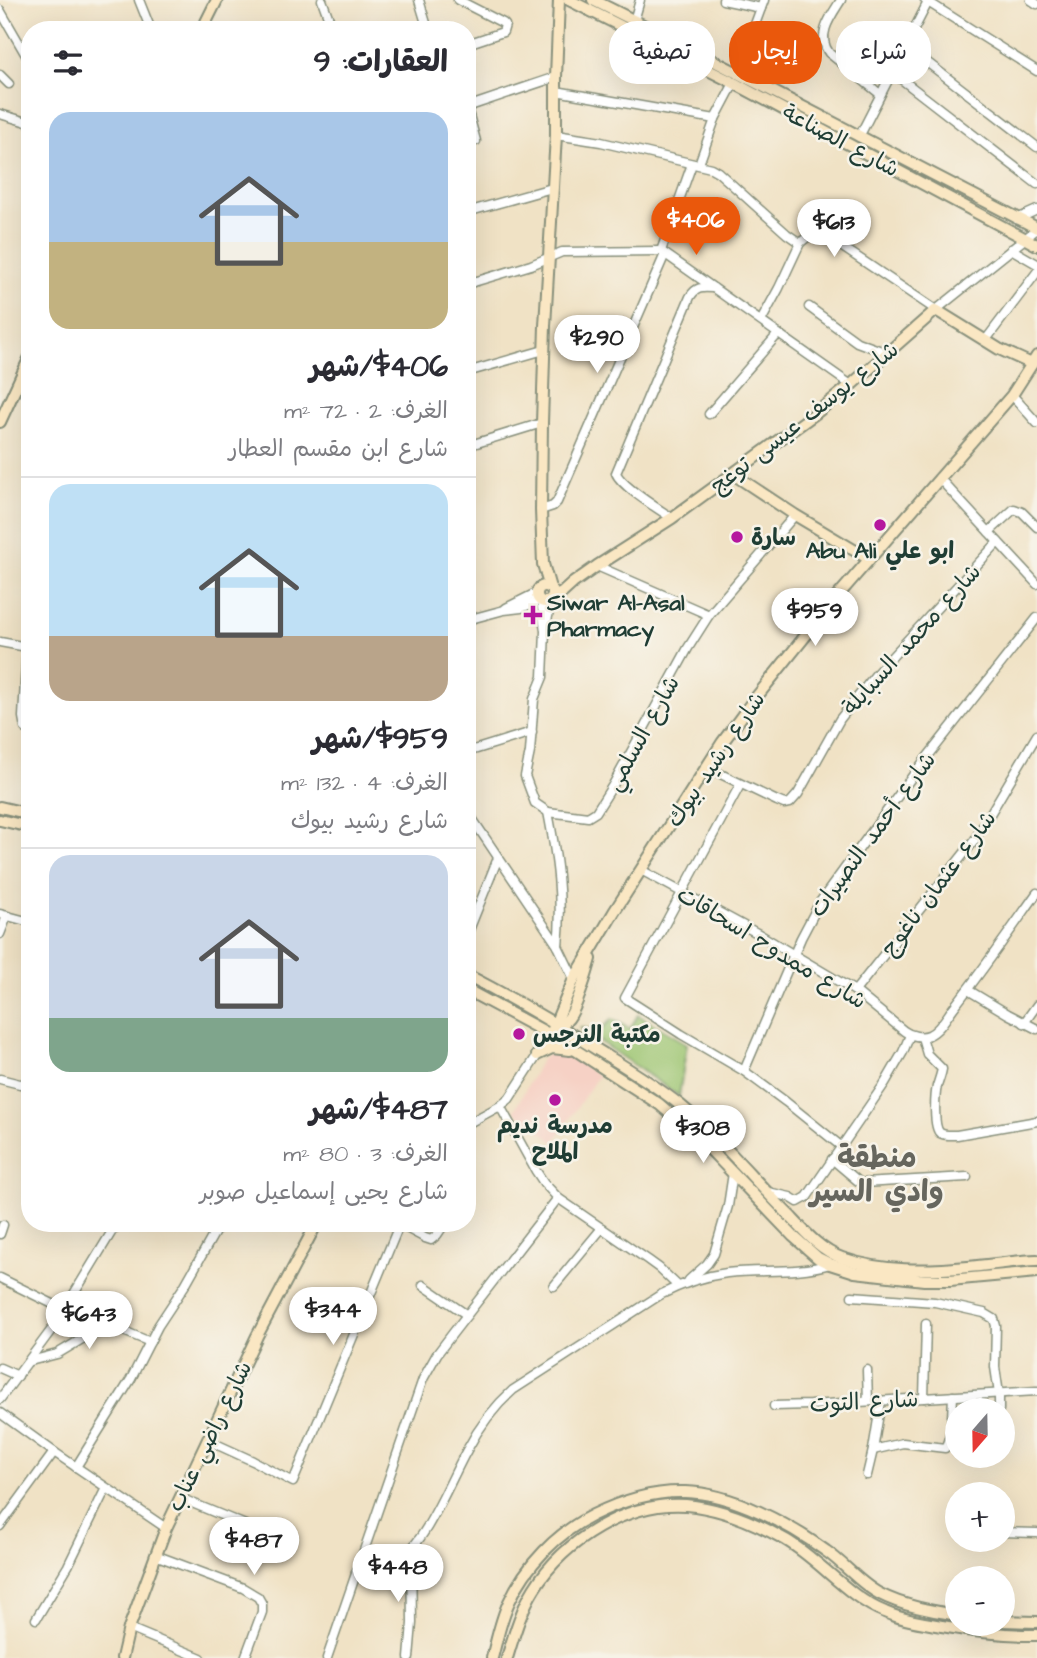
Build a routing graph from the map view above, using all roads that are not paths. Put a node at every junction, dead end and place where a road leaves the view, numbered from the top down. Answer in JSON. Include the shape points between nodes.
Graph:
{"nodes":[{"id":1,"x":139,"y":0,"type":"edge"},
{"id":2,"x":217,"y":0,"type":"edge"},
{"id":3,"x":322,"y":0,"type":"edge"},
{"id":4,"x":419,"y":0,"type":"edge"},
{"id":5,"x":458,"y":0,"type":"edge"},
{"id":6,"x":559,"y":0,"type":"edge"},
{"id":7,"x":569,"y":0,"type":"edge"},
{"id":8,"x":593,"y":0,"type":"edge"},
{"id":9,"x":640,"y":0,"type":"edge"},
{"id":10,"x":723,"y":0,"type":"edge"},
{"id":11,"x":841,"y":0,"type":"edge"},
{"id":12,"x":1031,"y":0,"type":"edge"},
{"id":13,"x":926,"y":1,"type":"edge"},
{"id":14,"x":763,"y":4,"type":"edge"},
{"id":15,"x":1037,"y":4,"type":"edge"},
{"id":16,"x":0,"y":10,"type":"edge"},
{"id":17,"x":147,"y":21,"type":"edge"},
{"id":18,"x":206,"y":21,"type":"edge"},
{"id":19,"x":329,"y":21,"type":"edge"},
{"id":20,"x":425,"y":21,"type":"edge"},
{"id":21,"x":634,"y":21,"type":"joint"},
{"id":22,"x":757,"y":21,"type":"edge"},
{"id":23,"x":917,"y":21,"type":"edge"},
{"id":24,"x":476,"y":41,"type":"edge"},
{"id":25,"x":21,"y":46,"type":"edge"},
{"id":26,"x":931,"y":65,"type":"edge"},
{"id":27,"x":1037,"y":71,"type":"edge"},
{"id":28,"x":0,"y":75,"type":"edge"},
{"id":29,"x":729,"y":75,"type":"edge"},
{"id":30,"x":556,"y":77,"type":"junction"},
{"id":31,"x":9,"y":83,"type":"dead end"},
{"id":32,"x":732,"y":84,"type":"edge"},
{"id":33,"x":746,"y":84,"type":"edge"},
{"id":34,"x":748,"y":84,"type":"edge"},
{"id":35,"x":885,"y":84,"type":"edge"},
{"id":36,"x":908,"y":84,"type":"edge"},
{"id":37,"x":556,"y":92,"type":"junction"},
{"id":38,"x":880,"y":94,"type":"junction"},
{"id":39,"x":476,"y":104,"type":"edge"},
{"id":40,"x":0,"y":114,"type":"edge"},
{"id":41,"x":21,"y":120,"type":"edge"},
{"id":42,"x":715,"y":120,"type":"junction"},
{"id":43,"x":556,"y":135,"type":"junction"},
{"id":44,"x":859,"y":137,"type":"junction"},
{"id":45,"x":1037,"y":148,"type":"edge"},
{"id":46,"x":696,"y":164,"type":"junction"},
{"id":47,"x":1037,"y":184,"type":"edge"},
{"id":48,"x":552,"y":188,"type":"junction"},
{"id":49,"x":476,"y":209,"type":"edge"},
{"id":50,"x":1037,"y":210,"type":"edge"},
{"id":51,"x":1017,"y":219,"type":"junction"},
{"id":52,"x":1037,"y":228,"type":"edge"},
{"id":53,"x":1025,"y":238,"type":"junction"},
{"id":54,"x":800,"y":243,"type":"junction"},
{"id":55,"x":1037,"y":244,"type":"edge"},
{"id":56,"x":1011,"y":249,"type":"junction"},
{"id":57,"x":663,"y":253,"type":"junction"},
{"id":58,"x":550,"y":258,"type":"junction"},
{"id":59,"x":1037,"y":264,"type":"edge"},
{"id":60,"x":1037,"y":272,"type":"edge"},
{"id":61,"x":476,"y":281,"type":"edge"},
{"id":62,"x":713,"y":288,"type":"junction"},
{"id":63,"x":809,"y":307,"type":"dead end"},
{"id":64,"x":936,"y":310,"type":"junction"},
{"id":65,"x":761,"y":321,"type":"junction"},
{"id":66,"x":778,"y":334,"type":"junction"},
{"id":67,"x":985,"y":341,"type":"junction"},
{"id":68,"x":544,"y":350,"type":"junction"},
{"id":69,"x":887,"y":353,"type":"junction"},
{"id":70,"x":1035,"y":360,"type":"edge"},
{"id":71,"x":476,"y":369,"type":"edge"},
{"id":72,"x":21,"y":376,"type":"edge"},
{"id":73,"x":851,"y":385,"type":"junction"},
{"id":74,"x":1012,"y":395,"type":"junction"},
{"id":75,"x":709,"y":414,"type":"dead end"},
{"id":76,"x":0,"y":422,"type":"edge"},
{"id":77,"x":542,"y":423,"type":"junction"},
{"id":78,"x":1037,"y":423,"type":"edge"},
{"id":79,"x":476,"y":443,"type":"edge"},
{"id":80,"x":733,"y":474,"type":"junction"},
{"id":81,"x":939,"y":478,"type":"junction"},
{"id":82,"x":541,"y":510,"type":"junction"},
{"id":83,"x":795,"y":515,"type":"junction"},
{"id":84,"x":671,"y":518,"type":"junction"},
{"id":85,"x":1037,"y":527,"type":"edge"},
{"id":86,"x":989,"y":532,"type":"junction"},
{"id":87,"x":998,"y":542,"type":"junction"},
{"id":88,"x":869,"y":559,"type":"junction"},
{"id":89,"x":597,"y":566,"type":"junction"},
{"id":90,"x":1037,"y":584,"type":"edge"},
{"id":91,"x":545,"y":595,"type":"junction"},
{"id":92,"x":709,"y":615,"type":"junction"},
{"id":93,"x":476,"y":618,"type":"edge"},
{"id":94,"x":1037,"y":618,"type":"edge"},
{"id":95,"x":0,"y":642,"type":"edge"},
{"id":96,"x":21,"y":646,"type":"edge"},
{"id":97,"x":532,"y":732,"type":"junction"},
{"id":98,"x":1037,"y":736,"type":"edge"},
{"id":99,"x":476,"y":749,"type":"edge"},
{"id":100,"x":706,"y":767,"type":"junction"},
{"id":101,"x":740,"y":785,"type":"junction"},
{"id":102,"x":0,"y":807,"type":"edge"},
{"id":103,"x":21,"y":812,"type":"edge"},
{"id":104,"x":548,"y":812,"type":"junction"},
{"id":105,"x":0,"y":820,"type":"edge"},
{"id":106,"x":21,"y":825,"type":"edge"},
{"id":107,"x":476,"y":826,"type":"edge"},
{"id":108,"x":498,"y":858,"type":"junction"},
{"id":109,"x":641,"y":870,"type":"junction"},
{"id":110,"x":681,"y":893,"type":"junction"},
{"id":111,"x":1037,"y":893,"type":"edge"},
{"id":112,"x":476,"y":913,"type":"edge"},
{"id":113,"x":4,"y":915,"type":"edge"},
{"id":114,"x":21,"y":920,"type":"edge"},
{"id":115,"x":0,"y":934,"type":"edge"},
{"id":116,"x":595,"y":946,"type":"junction"},
{"id":117,"x":558,"y":947,"type":"junction"},
{"id":118,"x":794,"y":954,"type":"junction"},
{"id":119,"x":574,"y":979,"type":"junction"},
{"id":120,"x":476,"y":981,"type":"edge"},
{"id":121,"x":968,"y":990,"type":"junction"},
{"id":122,"x":855,"y":991,"type":"junction"},
{"id":123,"x":476,"y":994,"type":"edge"},
{"id":124,"x":1037,"y":1005,"type":"edge"},
{"id":125,"x":1024,"y":1023,"type":"junction"},
{"id":126,"x":553,"y":1029,"type":"junction"},
{"id":127,"x":1037,"y":1029,"type":"edge"},
{"id":128,"x":909,"y":1035,"type":"junction"},
{"id":129,"x":922,"y":1037,"type":"junction"},
{"id":130,"x":579,"y":1053,"type":"junction"},
{"id":131,"x":537,"y":1055,"type":"junction"},
{"id":132,"x":744,"y":1071,"type":"junction"},
{"id":133,"x":0,"y":1079,"type":"edge"},
{"id":134,"x":21,"y":1084,"type":"edge"},
{"id":135,"x":500,"y":1106,"type":"junction"},
{"id":136,"x":476,"y":1119,"type":"edge"},
{"id":137,"x":1037,"y":1121,"type":"edge"},
{"id":138,"x":842,"y":1147,"type":"junction"},
{"id":139,"x":832,"y":1159,"type":"junction"},
{"id":140,"x":733,"y":1173,"type":"junction"},
{"id":141,"x":967,"y":1177,"type":"dead end"},
{"id":142,"x":765,"y":1191,"type":"junction"},
{"id":143,"x":558,"y":1198,"type":"junction"},
{"id":144,"x":2,"y":1225,"type":"dead end"},
{"id":145,"x":602,"y":1228,"type":"junction"},
{"id":146,"x":111,"y":1232,"type":"edge"},
{"id":147,"x":215,"y":1232,"type":"edge"},
{"id":148,"x":312,"y":1232,"type":"edge"},
{"id":149,"x":396,"y":1232,"type":"edge"},
{"id":150,"x":414,"y":1232,"type":"edge"},
{"id":151,"x":439,"y":1232,"type":"edge"},
{"id":152,"x":0,"y":1234,"type":"edge"},
{"id":153,"x":832,"y":1260,"type":"junction"},
{"id":154,"x":1037,"y":1260,"type":"edge"},
{"id":155,"x":1037,"y":1272,"type":"edge"},
{"id":156,"x":0,"y":1278,"type":"edge"},
{"id":157,"x":423,"y":1284,"type":"dead end"},
{"id":158,"x":681,"y":1285,"type":"junction"},
{"id":159,"x":554,"y":1286,"type":"dead end"},
{"id":160,"x":852,"y":1296,"type":"dead end"},
{"id":161,"x":65,"y":1310,"type":"junction"},
{"id":162,"x":467,"y":1315,"type":"junction"},
{"id":163,"x":926,"y":1324,"type":"dead end"},
{"id":164,"x":150,"y":1342,"type":"junction"},
{"id":165,"x":30,"y":1361,"type":"junction"},
{"id":166,"x":0,"y":1368,"type":"edge"},
{"id":167,"x":867,"y":1370,"type":"dead end"},
{"id":168,"x":18,"y":1376,"type":"junction"},
{"id":169,"x":1037,"y":1391,"type":"edge"},
{"id":170,"x":999,"y":1394,"type":"junction"},
{"id":171,"x":953,"y":1396,"type":"junction"},
{"id":172,"x":924,"y":1398,"type":"junction"},
{"id":173,"x":999,"y":1398,"type":"edge"},
{"id":174,"x":0,"y":1399,"type":"edge"},
{"id":175,"x":868,"y":1401,"type":"junction"},
{"id":176,"x":881,"y":1401,"type":"junction"},
{"id":177,"x":774,"y":1406,"type":"dead end"},
{"id":178,"x":0,"y":1413,"type":"edge"},
{"id":179,"x":207,"y":1440,"type":"junction"},
{"id":180,"x":873,"y":1450,"type":"junction"},
{"id":181,"x":54,"y":1452,"type":"junction"},
{"id":182,"x":75,"y":1467,"type":"junction"},
{"id":183,"x":867,"y":1475,"type":"dead end"},
{"id":184,"x":106,"y":1488,"type":"junction"},
{"id":185,"x":180,"y":1498,"type":"junction"},
{"id":186,"x":0,"y":1526,"type":"edge"},
{"id":187,"x":166,"y":1528,"type":"junction"},
{"id":188,"x":1015,"y":1532,"type":"edge"},
{"id":189,"x":1037,"y":1533,"type":"edge"},
{"id":190,"x":289,"y":1543,"type":"dead end"},
{"id":191,"x":411,"y":1550,"type":"junction"},
{"id":192,"x":155,"y":1555,"type":"junction"},
{"id":193,"x":356,"y":1572,"type":"junction"},
{"id":194,"x":945,"y":1612,"type":"edge"},
{"id":195,"x":36,"y":1619,"type":"dead end"},
{"id":196,"x":1015,"y":1622,"type":"edge"},
{"id":197,"x":1037,"y":1622,"type":"edge"},
{"id":198,"x":129,"y":1628,"type":"junction"},
{"id":199,"x":1037,"y":1635,"type":"edge"},
{"id":200,"x":122,"y":1658,"type":"edge"},
{"id":201,"x":201,"y":1658,"type":"edge"},
{"id":202,"x":244,"y":1658,"type":"edge"},
{"id":203,"x":327,"y":1658,"type":"edge"},
{"id":204,"x":409,"y":1658,"type":"edge"},
{"id":205,"x":492,"y":1658,"type":"edge"},
{"id":206,"x":506,"y":1658,"type":"edge"}],
"edges":[{"from":1,"to":17,"type":"street"},
{"from":2,"to":18,"type":"main road"},
{"from":3,"to":19,"type":"street"},
{"from":4,"to":20,"type":"street"},
{"from":5,"to":24,"type":"street","via":[[505,25],[503,32]]},
{"from":6,"to":30,"type":"main road"},
{"from":7,"to":29,"type":"main road","name":"شارع الصناعة"},
{"from":8,"to":21,"type":"main road","name":"شارع الصناعة"},
{"from":9,"to":21,"type":"street"},
{"from":10,"to":14,"type":"street"},
{"from":11,"to":38,"type":"street","via":[[824,31],[825,48]]},
{"from":12,"to":15,"type":"street"},
{"from":13,"to":23,"type":"street"},
{"from":13,"to":27,"type":"street"},
{"from":14,"to":22,"type":"street"},
{"from":16,"to":25,"type":"street"},
{"from":26,"to":45,"type":"street"},
{"from":28,"to":31,"type":"street"},
{"from":30,"to":37,"type":"main road"},
{"from":30,"to":39,"type":"street"},
{"from":32,"to":42,"type":"street"},
{"from":33,"to":53,"type":"main road","name":"شارع الصناعة"},
{"from":34,"to":44,"type":"main road","name":"شارع الصناعة"},
{"from":35,"to":38,"type":"street"},
{"from":36,"to":47,"type":"street"},
{"from":37,"to":42,"type":"street"},
{"from":37,"to":43,"type":"main road"},
{"from":38,"to":44,"type":"street"},
{"from":40,"to":41,"type":"street"},
{"from":42,"to":46,"type":"street"},
{"from":43,"to":46,"type":"street"},
{"from":43,"to":48,"type":"main road"},
{"from":44,"to":51,"type":"main road","name":"شارع الصناعة"},
{"from":46,"to":54,"type":"street","via":[[718,172]]},
{"from":46,"to":57,"type":"street"},
{"from":48,"to":49,"type":"street"},
{"from":48,"to":58,"type":"main road"},
{"from":50,"to":51,"type":"street"},
{"from":51,"to":52,"type":"main road","name":"شارع الصناعة"},
{"from":52,"to":53,"type":"street","name":"شارع يوسف عيسى توغج"},
{"from":53,"to":55,"type":"main road","name":"شارع الصناعة"},
{"from":53,"to":56,"type":"street","name":"شارع يوسف عيسى توغج"},
{"from":54,"to":64,"type":"street","via":[[814,233],[826,236]]},
{"from":54,"to":65,"type":"street"},
{"from":56,"to":59,"type":"street"},
{"from":56,"to":64,"type":"street","name":"شارع يوسف عيسى توغج"},
{"from":57,"to":58,"type":"street","via":[[562,252]]},
{"from":57,"to":62,"type":"street"},
{"from":57,"to":82,"type":"street","via":[[557,502]]},
{"from":58,"to":61,"type":"street"},
{"from":58,"to":68,"type":"main road"},
{"from":60,"to":67,"type":"street"},
{"from":62,"to":65,"type":"street"},
{"from":62,"to":84,"type":"street","via":[[693,291],[617,469],[621,481]]},
{"from":63,"to":69,"type":"street","via":[[857,342]]},
{"from":64,"to":67,"type":"main road"},
{"from":64,"to":69,"type":"main road","name":"شارع يوسف عيسى توغج"},
{"from":65,"to":66,"type":"street"},
{"from":66,"to":73,"type":"street"},
{"from":66,"to":75,"type":"street"},
{"from":67,"to":70,"type":"main road"},
{"from":68,"to":71,"type":"street"},
{"from":68,"to":77,"type":"main road"},
{"from":69,"to":73,"type":"main road","name":"شارع يوسف عيسى توغج"},
{"from":70,"to":74,"type":"main road","name":"شارع رشيد بيوك"},
{"from":72,"to":76,"type":"main road"},
{"from":73,"to":80,"type":"main road","name":"شارع يوسف عيسى توغج"},
{"from":74,"to":78,"type":"street"},
{"from":74,"to":81,"type":"main road","name":"شارع رشيد بيوك"},
{"from":77,"to":79,"type":"street"},
{"from":77,"to":82,"type":"main road"},
{"from":80,"to":83,"type":"main road"},
{"from":80,"to":84,"type":"main road","name":"شارع يوسف عيسى توغج"},
{"from":81,"to":86,"type":"street"},
{"from":81,"to":88,"type":"main road","name":"شارع رشيد بيوك"},
{"from":82,"to":91,"type":"main road","via":[[539,582]]},
{"from":83,"to":88,"type":"main road"},
{"from":83,"to":92,"type":"street","name":"شارع السلمي"},
{"from":84,"to":89,"type":"main road","name":"شارع يوسف عيسى توغج"},
{"from":85,"to":86,"type":"street","via":[[1014,509]]},
{"from":86,"to":87,"type":"street"},
{"from":87,"to":90,"type":"street"},
{"from":87,"to":101,"type":"street","name":"شارع محمد السبايلة","via":[[860,694],[831,733],[795,800],[785,804]]},
{"from":88,"to":100,"type":"main road","name":"شارع رشيد بيوك","via":[[750,705]]},
{"from":89,"to":91,"type":"main road","name":"شارع يوسف عيسى توغج"},
{"from":89,"to":92,"type":"street"},
{"from":91,"to":93,"type":"street"},
{"from":91,"to":97,"type":"street","via":[[543,677],[534,699]]},
{"from":92,"to":104,"type":"street","name":"شارع السلمي","via":[[596,812],[588,817]]},
{"from":94,"to":118,"type":"street","name":"شارع أحمد النصيرات","via":[[841,872],[811,916]]},
{"from":95,"to":96,"type":"street"},
{"from":97,"to":99,"type":"street"},
{"from":97,"to":104,"type":"street","via":[[525,776],[535,803]]},
{"from":98,"to":122,"type":"street","name":"شارع عثمان ناغوج","via":[[974,841]]},
{"from":100,"to":101,"type":"street","name":"شارع محمد السبايلة"},
{"from":100,"to":109,"type":"main road","name":"شارع رشيد بيوك"},
{"from":101,"to":110,"type":"street"},
{"from":102,"to":103,"type":"main road"},
{"from":104,"to":117,"type":"street","via":[[560,886]]},
{"from":105,"to":106,"type":"main road"},
{"from":107,"to":108,"type":"street"},
{"from":108,"to":112,"type":"street"},
{"from":108,"to":117,"type":"street"},
{"from":109,"to":110,"type":"street","name":"شارع ممدوح اسحاقات"},
{"from":109,"to":116,"type":"main road","name":"شارع رشيد بيوك"},
{"from":110,"to":118,"type":"street","name":"شارع ممدوح اسحاقات"},
{"from":110,"to":132,"type":"street","via":[[625,998]]},
{"from":111,"to":121,"type":"street"},
{"from":113,"to":114,"type":"street"},
{"from":113,"to":115,"type":"street"},
{"from":116,"to":119,"type":"main road","name":"شارع رشيد بيوك"},
{"from":116,"to":126,"type":"main road","name":"شارع رشيد بيوك","via":[[570,1016]]},
{"from":117,"to":119,"type":"street"},
{"from":118,"to":122,"type":"street","name":"شارع ممدوح اسحاقات"},
{"from":118,"to":132,"type":"street","name":"شارع أحمد النصيرات"},
{"from":119,"to":126,"type":"main road","name":"شارع رشيد بيوك"},
{"from":120,"to":126,"type":"main road"},
{"from":121,"to":125,"type":"street"},
{"from":121,"to":129,"type":"street","via":[[936,1030]]},
{"from":122,"to":128,"type":"street","name":"شارع ممدوح اسحاقات"},
{"from":123,"to":126,"type":"main road"},
{"from":124,"to":125,"type":"street"},
{"from":125,"to":127,"type":"street"},
{"from":126,"to":130,"type":"main road"},
{"from":126,"to":131,"type":"street"},
{"from":126,"to":142,"type":"main road","via":[[642,1077],[678,1103]]},
{"from":128,"to":129,"type":"street"},
{"from":128,"to":138,"type":"street","via":[[896,1065]]},
{"from":129,"to":137,"type":"street","via":[[927,1054],[942,1070],[936,1095],[940,1133],[957,1135]]},
{"from":130,"to":131,"type":"main road","via":[[557,1048]]},
{"from":130,"to":140,"type":"main road","via":[[659,1104]]},
{"from":131,"to":135,"type":"street"},
{"from":132,"to":138,"type":"street"},
{"from":133,"to":134,"type":"street"},
{"from":135,"to":136,"type":"street"},
{"from":135,"to":143,"type":"street","via":[[536,1171]]},
{"from":138,"to":139,"type":"street"},
{"from":139,"to":141,"type":"street","via":[[863,1183]]},
{"from":139,"to":142,"type":"street","via":[[804,1200]]},
{"from":140,"to":153,"type":"main road","via":[[818,1258]]},
{"from":140,"to":158,"type":"street","via":[[713,1254]]},
{"from":142,"to":153,"type":"main road"},
{"from":143,"to":145,"type":"street"},
{"from":143,"to":162,"type":"street"},
{"from":144,"to":152,"type":"street"},
{"from":145,"to":158,"type":"street"},
{"from":145,"to":159,"type":"street"},
{"from":146,"to":161,"type":"street"},
{"from":147,"to":164,"type":"street"},
{"from":148,"to":179,"type":"main road","name":"شارع راضي عناب"},
{"from":149,"to":179,"type":"street","via":[[293,1482]]},
{"from":150,"to":151,"type":"street","via":[[430,1240]]},
{"from":153,"to":154,"type":"main road","via":[[920,1270]]},
{"from":153,"to":155,"type":"main road","via":[[855,1272],[924,1280]]},
{"from":153,"to":158,"type":"street","via":[[806,1270],[726,1273]]},
{"from":156,"to":161,"type":"street"},
{"from":157,"to":162,"type":"street"},
{"from":158,"to":191,"type":"street","via":[[501,1401],[468,1448]]},
{"from":160,"to":170,"type":"street","via":[[935,1302],[991,1317],[996,1326]]},
{"from":161,"to":165,"type":"street"},
{"from":162,"to":193,"type":"street","via":[[423,1379]]},
{"from":163,"to":172,"type":"street"},
{"from":164,"to":165,"type":"street","via":[[107,1324],[57,1354]]},
{"from":164,"to":182,"type":"street"},
{"from":165,"to":168,"type":"street"},
{"from":166,"to":168,"type":"street"},
{"from":167,"to":175,"type":"street"},
{"from":168,"to":174,"type":"street"},
{"from":169,"to":170,"type":"street","name":"شارع التوت"},
{"from":170,"to":171,"type":"street","name":"شارع التوت"},
{"from":170,"to":173,"type":"street"},
{"from":171,"to":172,"type":"street","name":"شارع التوت"},
{"from":171,"to":180,"type":"street","via":[[945,1448],[903,1443]]},
{"from":172,"to":176,"type":"street","name":"شارع التوت"},
{"from":175,"to":176,"type":"street","name":"شارع التوت"},
{"from":175,"to":177,"type":"street","name":"شارع التوت"},
{"from":176,"to":180,"type":"street"},
{"from":178,"to":181,"type":"street"},
{"from":179,"to":185,"type":"main road","name":"شارع راضي عناب"},
{"from":180,"to":183,"type":"street"},
{"from":181,"to":182,"type":"street"},
{"from":181,"to":186,"type":"street"},
{"from":182,"to":184,"type":"street"},
{"from":184,"to":187,"type":"street"},
{"from":184,"to":195,"type":"street"},
{"from":185,"to":187,"type":"main road","name":"شارع راضي عناب"},
{"from":185,"to":190,"type":"street"},
{"from":187,"to":192,"type":"main road","name":"شارع راضي عناب"},
{"from":188,"to":189,"type":"street"},
{"from":191,"to":193,"type":"street","via":[[382,1567]]},
{"from":191,"to":204,"type":"street"},
{"from":192,"to":198,"type":"main road","name":"شارع راضي عناب"},
{"from":192,"to":202,"type":"street","via":[[258,1597],[262,1612]]},
{"from":193,"to":203,"type":"street"},
{"from":194,"to":205,"type":"main road","via":[[881,1595],[818,1545],[755,1511],[708,1494],[674,1492],[609,1507],[553,1542],[509,1602]]},
{"from":196,"to":197,"type":"main road"},
{"from":198,"to":200,"type":"main road","name":"شارع راضي عناب"},
{"from":198,"to":201,"type":"street"},
{"from":199,"to":206,"type":"main road","via":[[981,1633],[886,1613],[771,1532],[714,1511],[676,1505],[621,1517],[569,1549],[533,1590]]}]}
